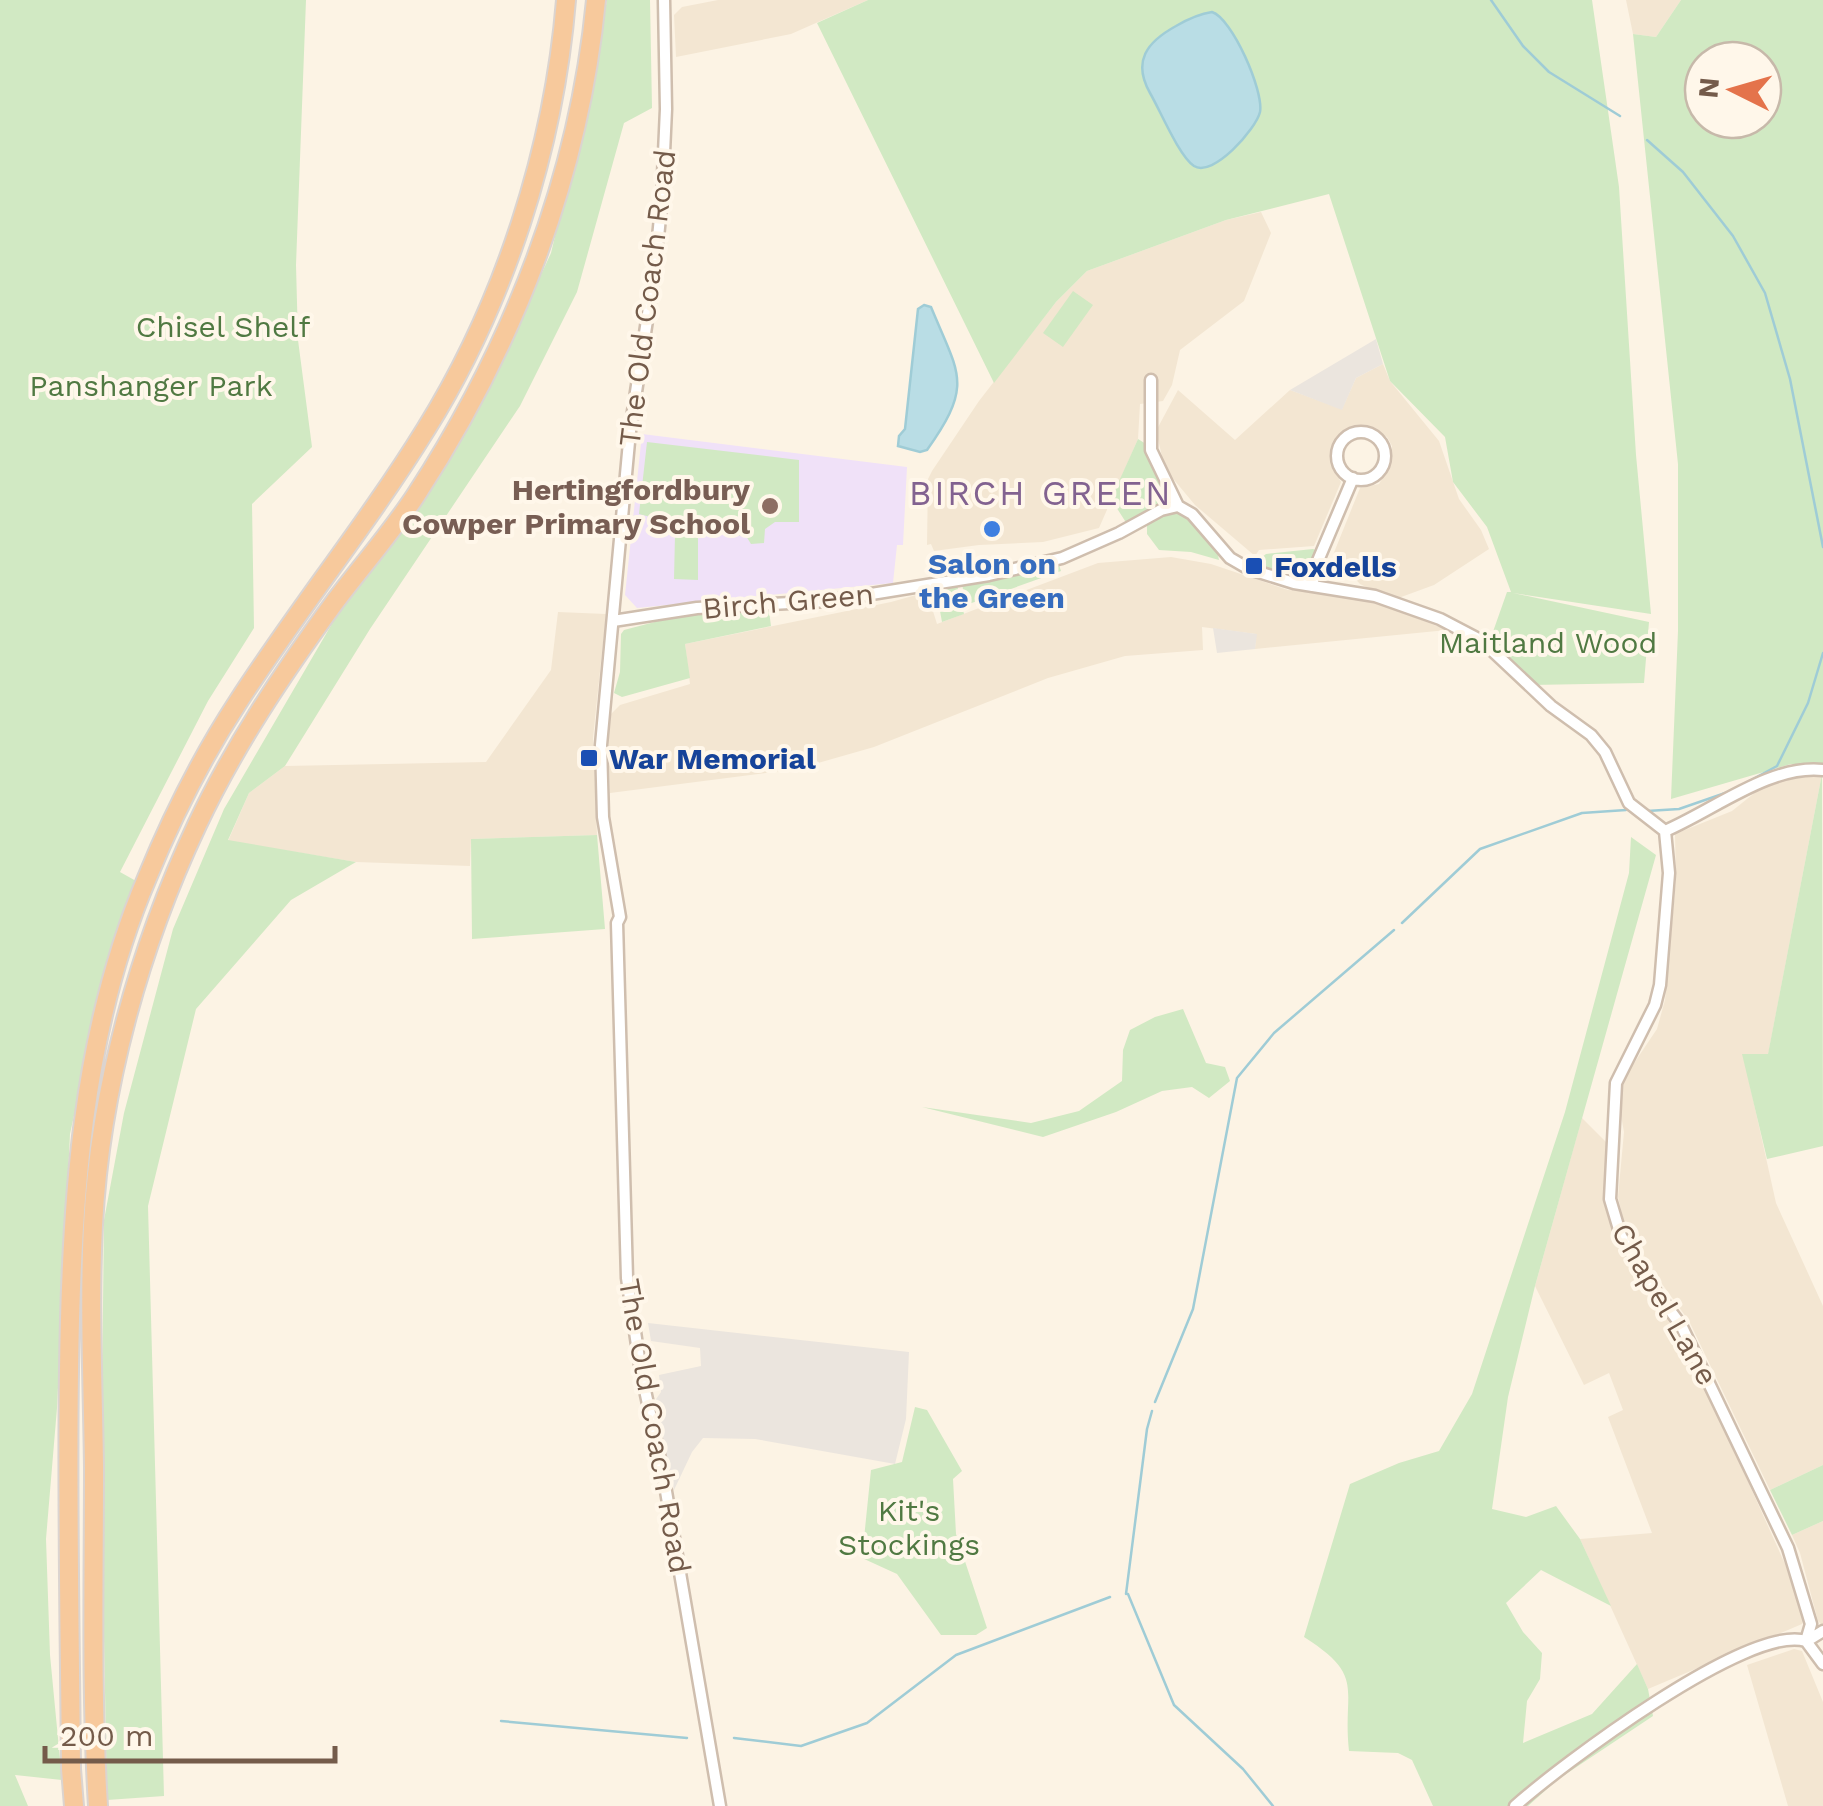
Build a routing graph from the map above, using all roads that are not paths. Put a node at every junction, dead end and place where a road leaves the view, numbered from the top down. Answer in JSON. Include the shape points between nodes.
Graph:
{"nodes":[{"id":1,"x":566,"y":0,"type":"edge"},
{"id":2,"x":596,"y":0,"type":"edge"},
{"id":3,"x":664,"y":0,"type":"edge"},
{"id":4,"x":1151,"y":380,"type":"dead end"},
{"id":5,"x":1353,"y":478,"type":"junction"},
{"id":6,"x":1178,"y":506,"type":"junction"},
{"id":7,"x":1312,"y":586,"type":"junction"},
{"id":8,"x":613,"y":621,"type":"junction"},
{"id":9,"x":1823,"y":770,"type":"edge"},
{"id":10,"x":1665,"y":831,"type":"junction"},
{"id":11,"x":1823,"y":1631,"type":"edge"},
{"id":12,"x":1806,"y":1642,"type":"junction"},
{"id":13,"x":1823,"y":1664,"type":"edge"},
{"id":14,"x":74,"y":1806,"type":"edge"},
{"id":15,"x":98,"y":1806,"type":"edge"},
{"id":16,"x":720,"y":1806,"type":"edge"},
{"id":17,"x":1515,"y":1806,"type":"edge"}],
"edges":[{"from":1,"to":14,"type":"highway","via":[[530,190],[474,338],[401,469],[212,744],[146,879],[120,956],[93,1070],[72,1240]]},
{"from":2,"to":15,"type":"highway","via":[[574,135],[504,338],[414,498],[279,680],[220,778],[166,897],[112,1078],[92,1300]]},
{"from":3,"to":8,"type":"street","name":"The Old Coach Road","via":[[662,197]]},
{"from":4,"to":6,"type":"street","via":[[1151,450]]},
{"from":5,"to":5,"type":"street","via":[[1341,472],[1338,456],[1345,438],[1361,432],[1382,442],[1386,457],[1374,478]]},
{"from":5,"to":7,"type":"street"},
{"from":6,"to":7,"type":"street","via":[[1230,558]]},
{"from":6,"to":8,"type":"street","name":"Birch Green","via":[[1062,558],[989,575],[828,601],[696,608]]},
{"from":7,"to":10,"type":"street","via":[[1375,596],[1482,642],[1591,735],[1630,802]]},
{"from":8,"to":16,"type":"street","name":"The Old Coach Road","via":[[600,789],[617,923],[628,1278]]},
{"from":9,"to":10,"type":"street","via":[[1770,776]]},
{"from":10,"to":12,"type":"street","name":"Chapel Lane","via":[[1669,873],[1660,985],[1616,1082],[1610,1198],[1621,1236],[1681,1326],[1788,1548],[1811,1624]]},
{"from":11,"to":12,"type":"street"},
{"from":12,"to":13,"type":"street"},
{"from":12,"to":17,"type":"street","via":[[1792,1638],[1767,1646],[1679,1688],[1584,1749]]}]}
